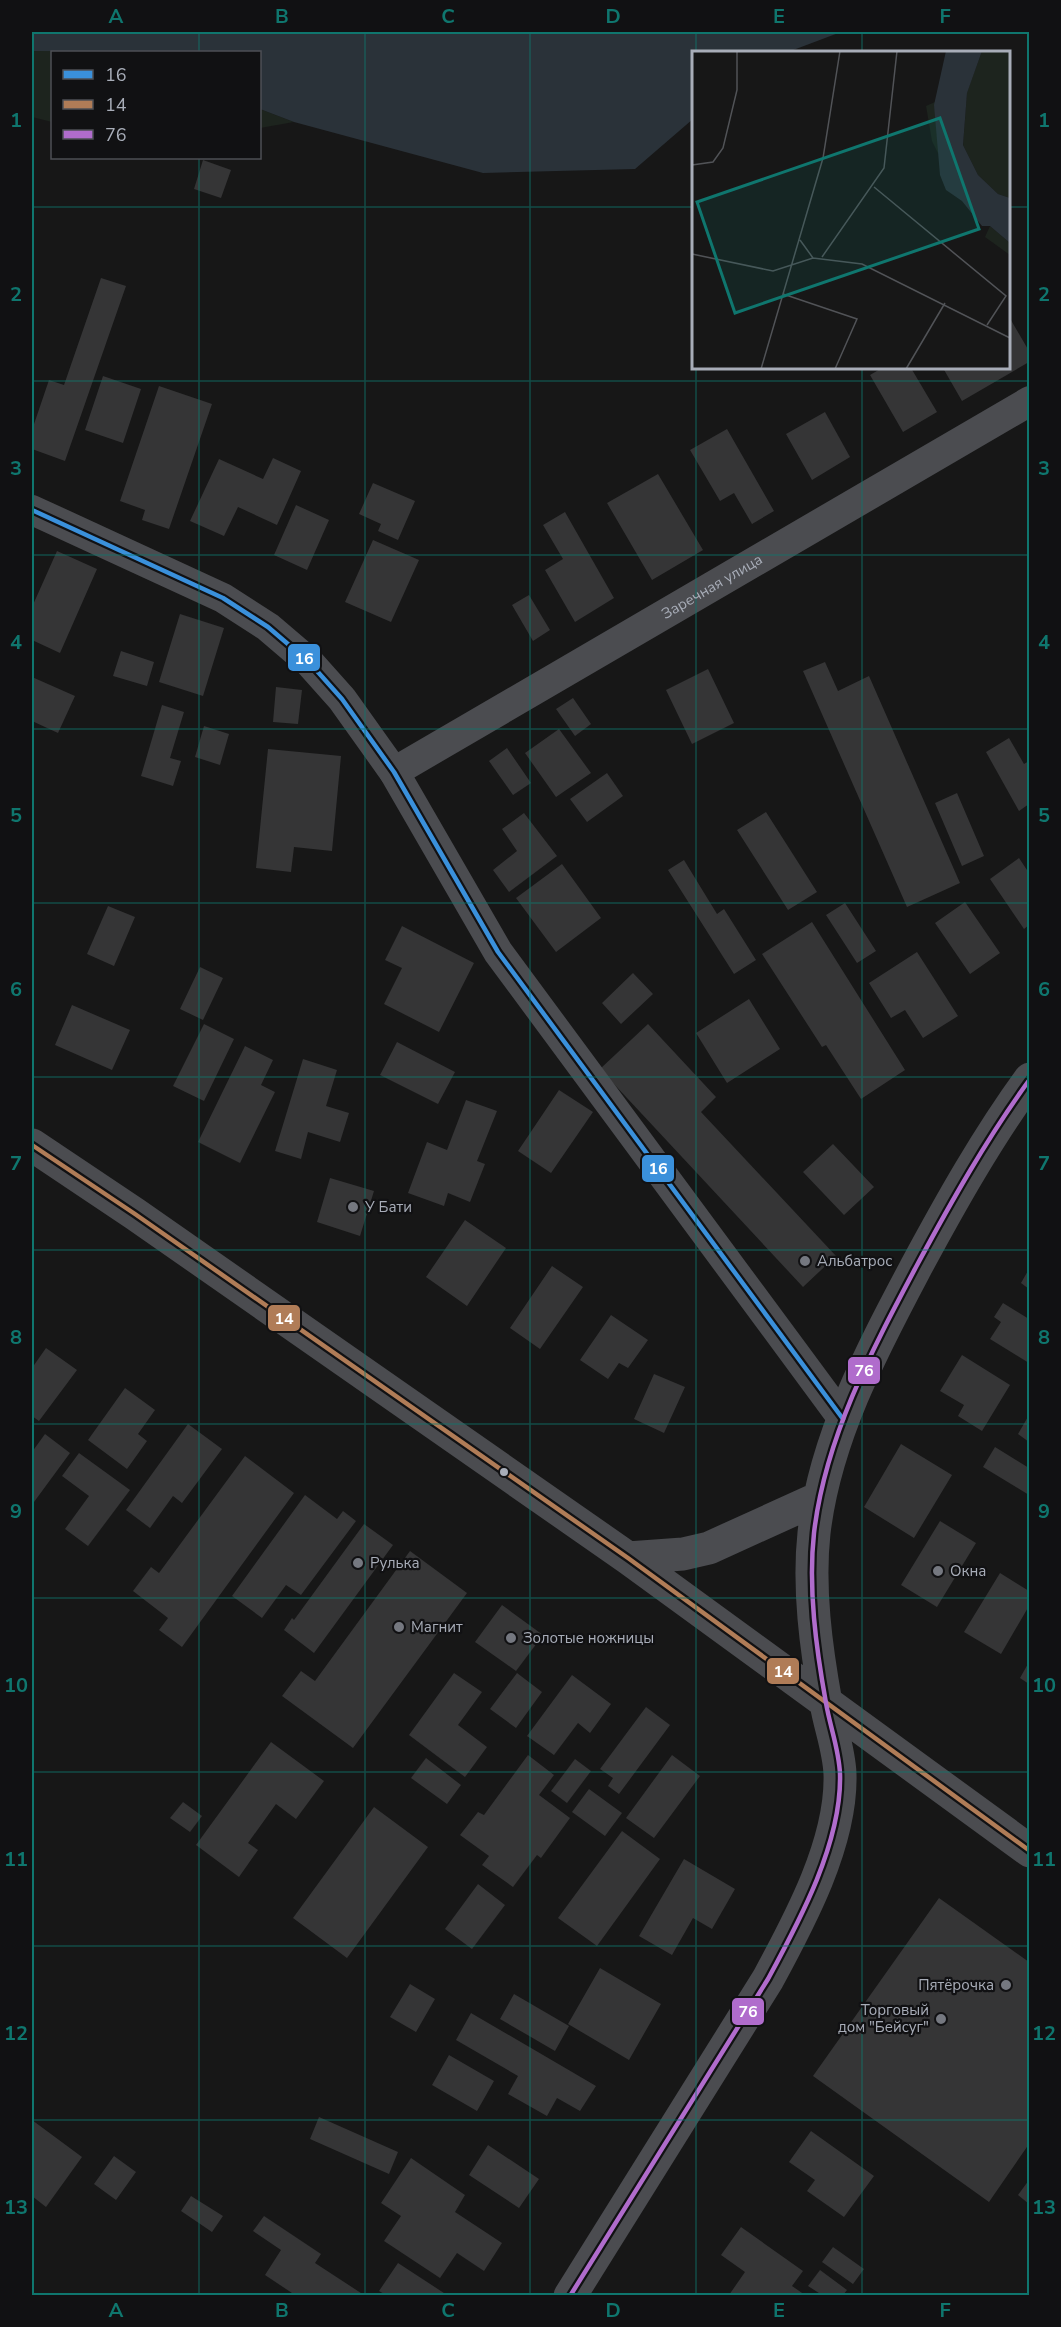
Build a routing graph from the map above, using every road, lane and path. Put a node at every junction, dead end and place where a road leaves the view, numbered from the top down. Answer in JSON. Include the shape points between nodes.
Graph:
{"nodes":[{"id":1,"x":1029,"y":401,"type":"edge"},
{"id":2,"x":32,"y":510,"type":"edge"},
{"id":3,"x":394,"y":772,"type":"junction"},
{"id":4,"x":1029,"y":1079,"type":"edge"},
{"id":5,"x":32,"y":1145,"type":"edge"},
{"id":6,"x":843,"y":1419,"type":"junction"},
{"id":7,"x":819,"y":1498,"type":"junction"},
{"id":8,"x":628,"y":1558,"type":"junction"},
{"id":9,"x":826,"y":1704,"type":"junction"},
{"id":10,"x":1029,"y":1851,"type":"edge"},
{"id":11,"x":570,"y":2295,"type":"edge"}],
"edges":[{"from":1,"to":3,"type":"street","name":"Заречная улица"},
{"from":2,"to":3,"type":"street","via":[[223,598],[268,627],[309,662],[342,699]]},
{"from":3,"to":6,"type":"street","via":[[498,952]]},
{"from":4,"to":6,"type":"street","via":[[921,1257]]},
{"from":5,"to":8,"type":"street"},
{"from":6,"to":7,"type":"street"},
{"from":7,"to":8,"type":"street","via":[[709,1548]]},
{"from":7,"to":9,"type":"street","via":[[812,1568]]},
{"from":8,"to":9,"type":"street"},
{"from":9,"to":10,"type":"street"},
{"from":9,"to":11,"type":"street","via":[[835,1736],[839,1801],[816,1880],[768,1978]]}]}
